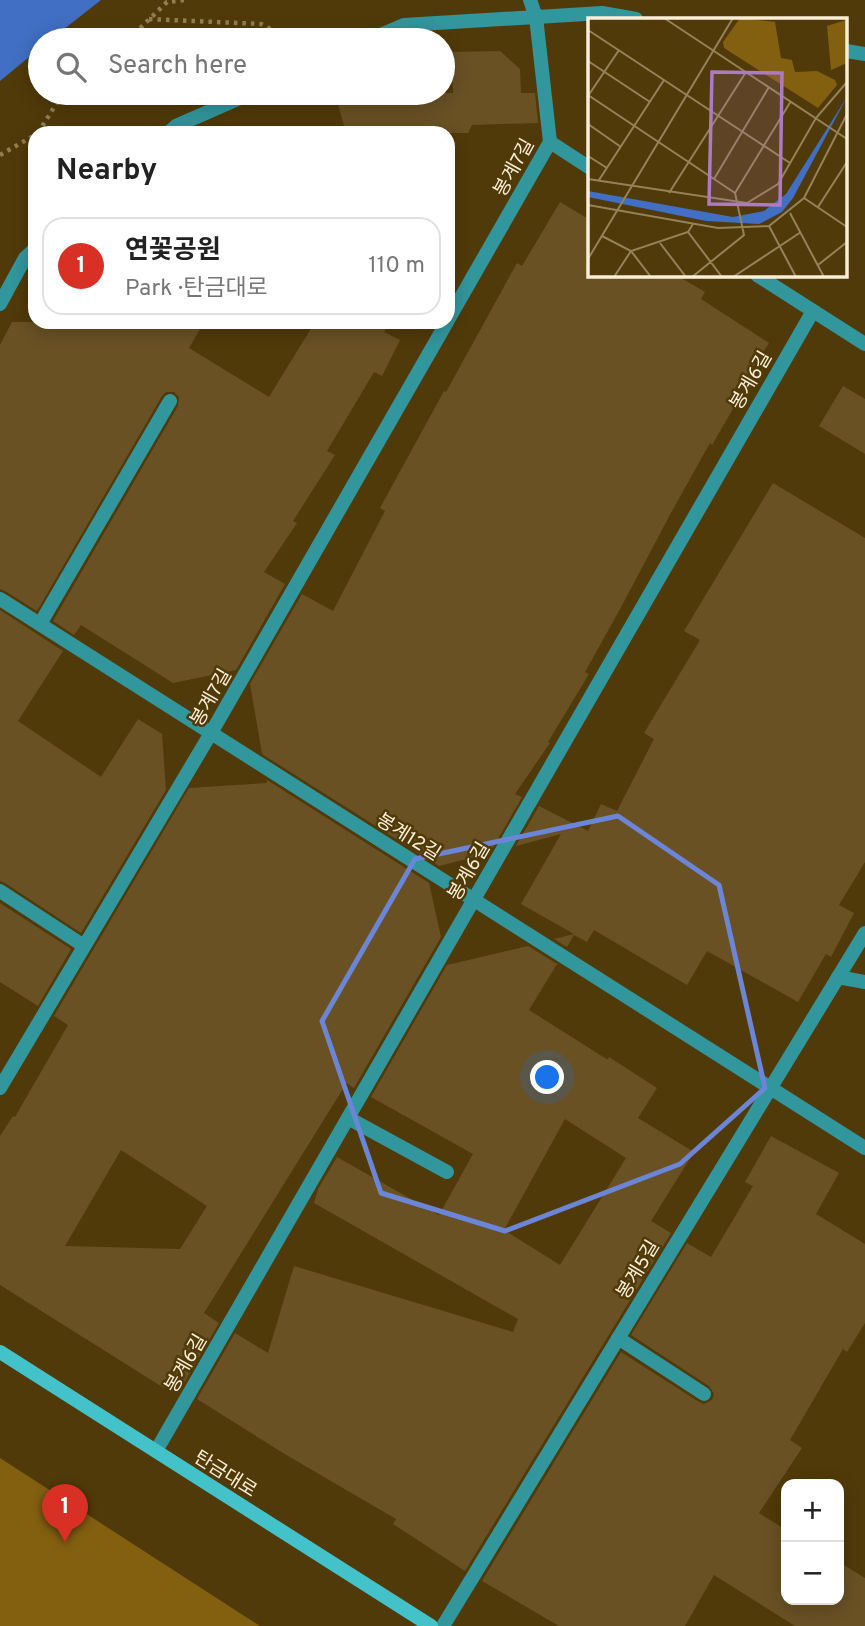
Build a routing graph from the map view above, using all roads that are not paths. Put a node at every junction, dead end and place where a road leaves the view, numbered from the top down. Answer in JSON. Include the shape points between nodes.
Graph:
{"nodes":[{"id":1,"x":530,"y":0,"type":"edge"},
{"id":2,"x":536,"y":18,"type":"junction"},
{"id":3,"x":630,"y":18,"type":"edge"},
{"id":4,"x":397,"y":28,"type":"edge"},
{"id":5,"x":224,"y":105,"type":"edge"},
{"id":6,"x":176,"y":126,"type":"edge"},
{"id":7,"x":550,"y":142,"type":"junction"},
{"id":8,"x":588,"y":168,"type":"edge"},
{"id":9,"x":28,"y":255,"type":"edge"},
{"id":10,"x":759,"y":276,"type":"edge"},
{"id":11,"x":0,"y":304,"type":"edge"},
{"id":12,"x":455,"y":307,"type":"edge"},
{"id":13,"x":813,"y":311,"type":"junction"},
{"id":14,"x":442,"y":329,"type":"edge"},
{"id":15,"x":865,"y":344,"type":"edge"},
{"id":16,"x":170,"y":401,"type":"dead end"},
{"id":17,"x":0,"y":599,"type":"edge"},
{"id":18,"x":40,"y":624,"type":"junction"},
{"id":19,"x":211,"y":733,"type":"junction"},
{"id":20,"x":0,"y":891,"type":"edge"},
{"id":21,"x":474,"y":900,"type":"junction"},
{"id":22,"x":865,"y":933,"type":"edge"},
{"id":23,"x":84,"y":946,"type":"junction"},
{"id":24,"x":838,"y":977,"type":"junction"},
{"id":25,"x":865,"y":982,"type":"edge"},
{"id":26,"x":0,"y":1088,"type":"edge"},
{"id":27,"x":770,"y":1088,"type":"junction"},
{"id":28,"x":348,"y":1118,"type":"junction"},
{"id":29,"x":865,"y":1148,"type":"edge"},
{"id":30,"x":447,"y":1172,"type":"dead end"},
{"id":31,"x":618,"y":1338,"type":"junction"},
{"id":32,"x":0,"y":1352,"type":"edge"},
{"id":33,"x":704,"y":1394,"type":"dead end"},
{"id":34,"x":156,"y":1451,"type":"junction"},
{"id":35,"x":430,"y":1626,"type":"edge"},
{"id":36,"x":443,"y":1626,"type":"edge"}],
"edges":[{"from":1,"to":2,"type":"street","name":"봉계7길"},
{"from":2,"to":3,"type":"street","via":[[602,13]]},
{"from":2,"to":4,"type":"street"},
{"from":2,"to":7,"type":"street","name":"봉계7길"},
{"from":5,"to":6,"type":"street"},
{"from":7,"to":8,"type":"street"},
{"from":7,"to":12,"type":"street","name":"봉계7길"},
{"from":9,"to":11,"type":"street"},
{"from":10,"to":13,"type":"street"},
{"from":13,"to":15,"type":"street"},
{"from":13,"to":21,"type":"street","name":"봉계6길"},
{"from":14,"to":19,"type":"street","name":"봉계7길"},
{"from":16,"to":18,"type":"street"},
{"from":17,"to":18,"type":"street","name":"봉계12길"},
{"from":18,"to":19,"type":"street","name":"봉계12길"},
{"from":19,"to":21,"type":"street","name":"봉계12길"},
{"from":19,"to":23,"type":"street","name":"봉계7길"},
{"from":20,"to":23,"type":"street"},
{"from":21,"to":27,"type":"street","name":"봉계12길"},
{"from":21,"to":28,"type":"street","name":"봉계6길"},
{"from":22,"to":24,"type":"street","name":"봉계5길"},
{"from":23,"to":26,"type":"street","name":"봉계7길"},
{"from":24,"to":25,"type":"street"},
{"from":24,"to":27,"type":"street","name":"봉계5길"},
{"from":27,"to":29,"type":"street","name":"봉계12길"},
{"from":27,"to":31,"type":"street","name":"봉계5길"},
{"from":28,"to":30,"type":"street"},
{"from":28,"to":34,"type":"street","name":"봉계6길"},
{"from":31,"to":33,"type":"street"},
{"from":31,"to":36,"type":"street","name":"봉계5길"},
{"from":32,"to":34,"type":"main road","name":"탄금대로"},
{"from":34,"to":35,"type":"main road","name":"탄금대로"}]}
